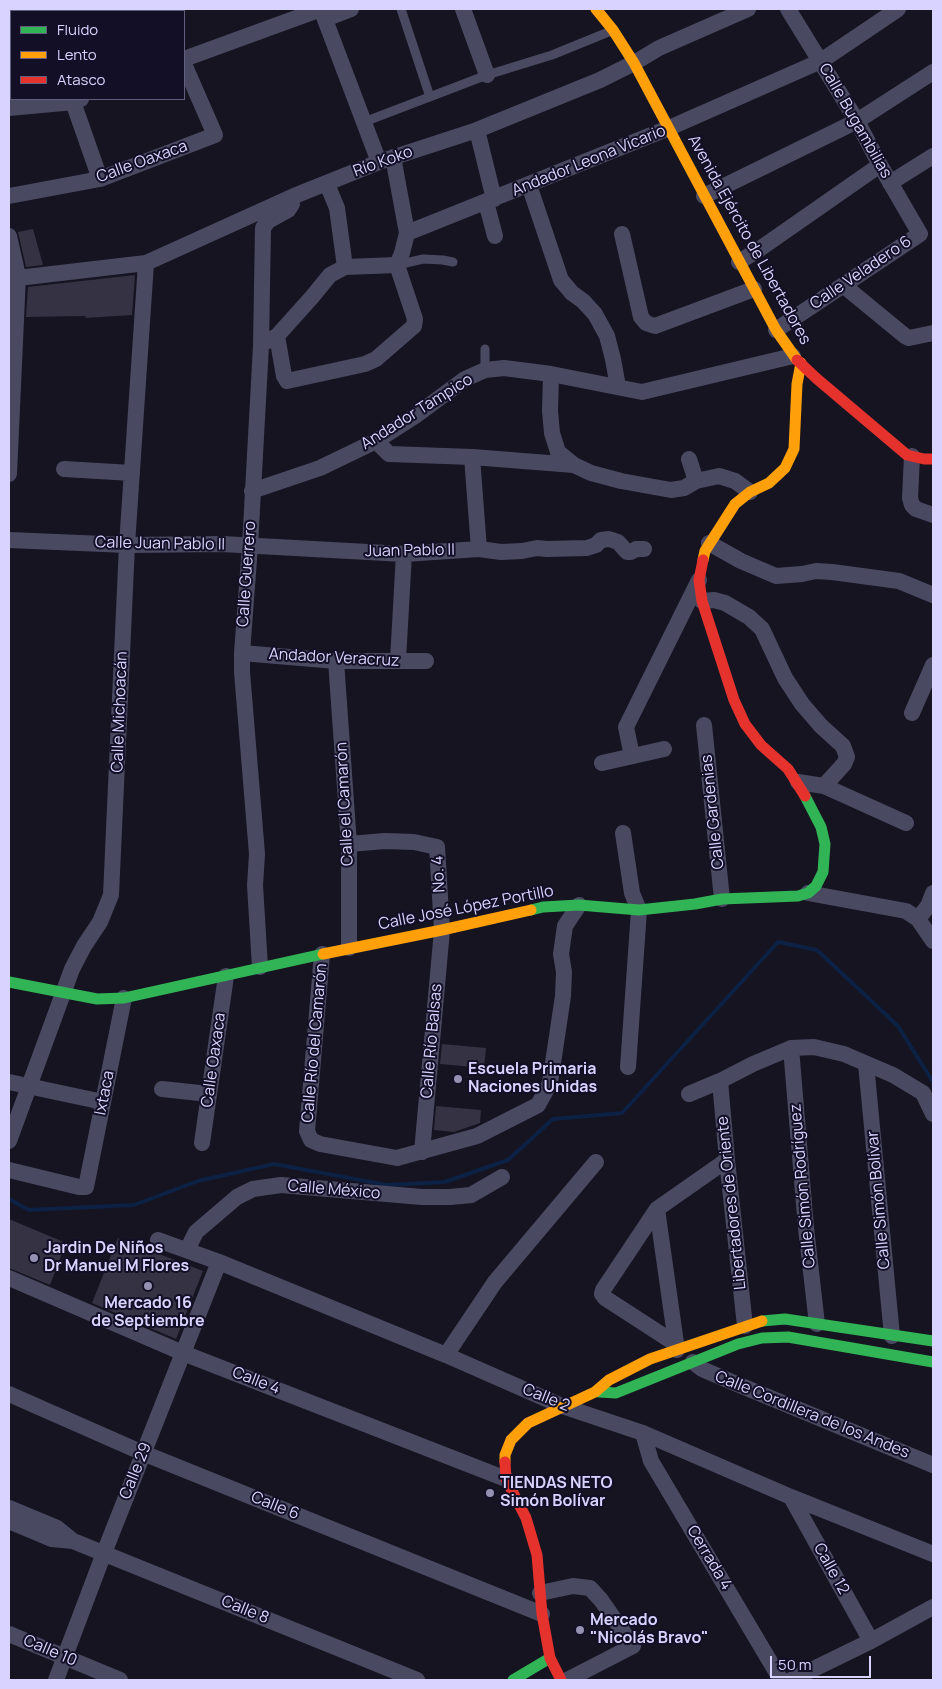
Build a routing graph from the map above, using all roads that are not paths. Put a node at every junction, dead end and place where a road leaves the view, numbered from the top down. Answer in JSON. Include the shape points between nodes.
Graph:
{"nodes":[{"id":1,"x":352,"y":9,"type":"edge"},
{"id":2,"x":401,"y":9,"type":"edge"},
{"id":3,"x":462,"y":9,"type":"edge"},
{"id":4,"x":596,"y":9,"type":"edge"},
{"id":5,"x":748,"y":9,"type":"edge"},
{"id":6,"x":788,"y":9,"type":"edge"},
{"id":7,"x":898,"y":9,"type":"edge"},
{"id":8,"x":323,"y":12,"type":"edge"},
{"id":9,"x":613,"y":30,"type":"junction"},
{"id":10,"x":185,"y":59,"type":"edge"},
{"id":11,"x":821,"y":61,"type":"junction"},
{"id":12,"x":634,"y":63,"type":"junction"},
{"id":13,"x":185,"y":66,"type":"edge"},
{"id":14,"x":933,"y":72,"type":"edge"},
{"id":15,"x":487,"y":75,"type":"junction"},
{"id":16,"x":430,"y":97,"type":"junction"},
{"id":17,"x":76,"y":100,"type":"edge"},
{"id":18,"x":9,"y":108,"type":"edge"},
{"id":19,"x":857,"y":121,"type":"junction"},
{"id":20,"x":364,"y":122,"type":"junction"},
{"id":21,"x":669,"y":128,"type":"junction"},
{"id":22,"x":477,"y":130,"type":"junction"},
{"id":23,"x":933,"y":156,"type":"edge"},
{"id":24,"x":386,"y":160,"type":"junction"},
{"id":25,"x":880,"y":164,"type":"junction"},
{"id":26,"x":100,"y":180,"type":"junction"},
{"id":27,"x":890,"y":182,"type":"junction"},
{"id":28,"x":327,"y":184,"type":"junction"},
{"id":29,"x":530,"y":185,"type":"junction"},
{"id":30,"x":9,"y":196,"type":"edge"},
{"id":31,"x":294,"y":196,"type":"junction"},
{"id":32,"x":704,"y":196,"type":"junction"},
{"id":33,"x":490,"y":201,"type":"junction"},
{"id":34,"x":407,"y":233,"type":"junction"},
{"id":35,"x":622,"y":234,"type":"dead end"},
{"id":36,"x":927,"y":234,"type":"edge"},
{"id":37,"x":9,"y":236,"type":"edge"},
{"id":38,"x":495,"y":236,"type":"dead end"},
{"id":39,"x":453,"y":262,"type":"dead end"},
{"id":40,"x":739,"y":262,"type":"junction"},
{"id":41,"x":146,"y":263,"type":"junction"},
{"id":42,"x":397,"y":265,"type":"junction"},
{"id":43,"x":345,"y":267,"type":"junction"},
{"id":44,"x":14,"y":277,"type":"edge"},
{"id":45,"x":843,"y":285,"type":"junction"},
{"id":46,"x":754,"y":289,"type":"junction"},
{"id":47,"x":776,"y":330,"type":"junction"},
{"id":48,"x":933,"y":333,"type":"edge"},
{"id":49,"x":277,"y":336,"type":"junction"},
{"id":50,"x":260,"y":346,"type":"junction"},
{"id":51,"x":485,"y":350,"type":"dead end"},
{"id":52,"x":797,"y":360,"type":"junction"},
{"id":53,"x":484,"y":370,"type":"junction"},
{"id":54,"x":551,"y":374,"type":"junction"},
{"id":55,"x":618,"y":387,"type":"junction"},
{"id":56,"x":376,"y":441,"type":"junction"},
{"id":57,"x":912,"y":456,"type":"junction"},
{"id":58,"x":472,"y":457,"type":"junction"},
{"id":59,"x":689,"y":459,"type":"dead end"},
{"id":60,"x":933,"y":459,"type":"edge"},
{"id":61,"x":574,"y":465,"type":"junction"},
{"id":62,"x":64,"y":469,"type":"dead end"},
{"id":63,"x":132,"y":473,"type":"junction"},
{"id":64,"x":9,"y":474,"type":"edge"},
{"id":65,"x":696,"y":481,"type":"junction"},
{"id":66,"x":252,"y":491,"type":"junction"},
{"id":67,"x":750,"y":492,"type":"junction"},
{"id":68,"x":933,"y":515,"type":"edge"},
{"id":69,"x":9,"y":540,"type":"edge"},
{"id":70,"x":709,"y":543,"type":"junction"},
{"id":71,"x":127,"y":545,"type":"junction"},
{"id":72,"x":250,"y":546,"type":"junction"},
{"id":73,"x":479,"y":549,"type":"junction"},
{"id":74,"x":644,"y":549,"type":"dead end"},
{"id":75,"x":341,"y":550,"type":"joint"},
{"id":76,"x":404,"y":554,"type":"junction"},
{"id":77,"x":699,"y":580,"type":"junction"},
{"id":78,"x":933,"y":595,"type":"edge"},
{"id":79,"x":702,"y":601,"type":"junction"},
{"id":80,"x":242,"y":653,"type":"junction"},
{"id":81,"x":398,"y":660,"type":"junction"},
{"id":82,"x":336,"y":661,"type":"junction"},
{"id":83,"x":426,"y":662,"type":"dead end"},
{"id":84,"x":933,"y":665,"type":"edge"},
{"id":85,"x":912,"y":713,"type":"dead end"},
{"id":86,"x":704,"y":725,"type":"dead end"},
{"id":87,"x":664,"y":749,"type":"dead end"},
{"id":88,"x":632,"y":756,"type":"junction"},
{"id":89,"x":602,"y":763,"type":"dead end"},
{"id":90,"x":798,"y":782,"type":"junction"},
{"id":91,"x":824,"y":786,"type":"junction"},
{"id":92,"x":906,"y":823,"type":"dead end"},
{"id":93,"x":623,"y":834,"type":"dead end"},
{"id":94,"x":349,"y":844,"type":"junction"},
{"id":95,"x":808,"y":893,"type":"junction"},
{"id":96,"x":933,"y":893,"type":"edge"},
{"id":97,"x":722,"y":899,"type":"junction"},
{"id":98,"x":578,"y":905,"type":"junction"},
{"id":99,"x":638,"y":910,"type":"junction"},
{"id":100,"x":918,"y":919,"type":"junction"},
{"id":101,"x":442,"y":930,"type":"junction"},
{"id":102,"x":933,"y":941,"type":"edge"},
{"id":103,"x":349,"y":948,"type":"junction"},
{"id":104,"x":322,"y":954,"type":"junction"},
{"id":105,"x":260,"y":967,"type":"junction"},
{"id":106,"x":226,"y":976,"type":"junction"},
{"id":107,"x":9,"y":982,"type":"edge"},
{"id":108,"x":63,"y":993,"type":"junction"},
{"id":109,"x":124,"y":998,"type":"junction"},
{"id":110,"x":791,"y":1048,"type":"junction"},
{"id":111,"x":866,"y":1064,"type":"junction"},
{"id":112,"x":628,"y":1067,"type":"dead end"},
{"id":113,"x":720,"y":1081,"type":"junction"},
{"id":114,"x":9,"y":1082,"type":"edge"},
{"id":115,"x":28,"y":1087,"type":"junction"},
{"id":116,"x":162,"y":1088,"type":"dead end"},
{"id":117,"x":209,"y":1094,"type":"junction"},
{"id":118,"x":689,"y":1094,"type":"dead end"},
{"id":119,"x":103,"y":1102,"type":"junction"},
{"id":120,"x":933,"y":1114,"type":"edge"},
{"id":121,"x":9,"y":1141,"type":"edge"},
{"id":122,"x":202,"y":1143,"type":"dead end"},
{"id":123,"x":422,"y":1152,"type":"junction"},
{"id":124,"x":727,"y":1160,"type":"junction"},
{"id":125,"x":596,"y":1162,"type":"dead end"},
{"id":126,"x":9,"y":1170,"type":"edge"},
{"id":127,"x":502,"y":1177,"type":"dead end"},
{"id":128,"x":657,"y":1208,"type":"junction"},
{"id":129,"x":158,"y":1240,"type":"dead end"},
{"id":130,"x":187,"y":1250,"type":"junction"},
{"id":131,"x":219,"y":1262,"type":"junction"},
{"id":132,"x":9,"y":1278,"type":"edge"},
{"id":133,"x":817,"y":1324,"type":"junction"},
{"id":134,"x":745,"y":1326,"type":"junction"},
{"id":135,"x":892,"y":1336,"type":"junction"},
{"id":136,"x":933,"y":1341,"type":"edge"},
{"id":137,"x":677,"y":1347,"type":"junction"},
{"id":138,"x":183,"y":1353,"type":"junction"},
{"id":139,"x":446,"y":1355,"type":"junction"},
{"id":140,"x":693,"y":1362,"type":"junction"},
{"id":141,"x":933,"y":1362,"type":"edge"},
{"id":142,"x":595,"y":1392,"type":"junction"},
{"id":143,"x":9,"y":1394,"type":"edge"},
{"id":144,"x":562,"y":1406,"type":"junction"},
{"id":145,"x":642,"y":1433,"type":"junction"},
{"id":146,"x":144,"y":1453,"type":"junction"},
{"id":147,"x":933,"y":1464,"type":"edge"},
{"id":148,"x":506,"y":1479,"type":"junction"},
{"id":149,"x":791,"y":1498,"type":"junction"},
{"id":150,"x":9,"y":1508,"type":"edge"},
{"id":151,"x":9,"y":1521,"type":"edge"},
{"id":152,"x":73,"y":1540,"type":"junction"},
{"id":153,"x":104,"y":1553,"type":"junction"},
{"id":154,"x":933,"y":1554,"type":"edge"},
{"id":155,"x":540,"y":1593,"type":"junction"},
{"id":156,"x":933,"y":1607,"type":"edge"},
{"id":157,"x":542,"y":1614,"type":"junction"},
{"id":158,"x":9,"y":1634,"type":"edge"},
{"id":159,"x":871,"y":1641,"type":"junction"},
{"id":160,"x":66,"y":1658,"type":"junction"},
{"id":161,"x":550,"y":1658,"type":"junction"},
{"id":162,"x":56,"y":1680,"type":"edge"},
{"id":163,"x":120,"y":1680,"type":"edge"},
{"id":164,"x":417,"y":1680,"type":"edge"},
{"id":165,"x":513,"y":1680,"type":"edge"},
{"id":166,"x":561,"y":1680,"type":"edge"},
{"id":167,"x":567,"y":1680,"type":"edge"},
{"id":168,"x":781,"y":1680,"type":"edge"},
{"id":169,"x":791,"y":1680,"type":"edge"}],
"edges":[{"from":1,"to":8,"type":"street"},
{"from":2,"to":16,"type":"lane"},
{"from":3,"to":15,"type":"street"},
{"from":4,"to":9,"type":"main road","name":"Avenida Ejército de Libertadores"},
{"from":5,"to":12,"type":"street","name":"Río Koko","via":[[658,48]]},
{"from":6,"to":11,"type":"street","name":"Calle Bugambilias"},
{"from":7,"to":11,"type":"street","name":"Andador Leona Vicario"},
{"from":8,"to":10,"type":"street"},
{"from":8,"to":20,"type":"street"},
{"from":9,"to":12,"type":"main road","name":"Avenida Ejército de Libertadores"},
{"from":9,"to":15,"type":"lane","via":[[552,55]]},
{"from":11,"to":19,"type":"street","name":"Calle Bugambilias"},
{"from":11,"to":21,"type":"street","name":"Andador Leona Vicario"},
{"from":12,"to":21,"type":"main road","name":"Avenida Ejército de Libertadores"},
{"from":12,"to":22,"type":"street","name":"Río Koko"},
{"from":13,"to":26,"type":"street","name":"Calle Oaxaca","via":[[214,135]]},
{"from":14,"to":19,"type":"street"},
{"from":15,"to":16,"type":"lane"},
{"from":16,"to":20,"type":"lane"},
{"from":17,"to":18,"type":"street"},
{"from":17,"to":26,"type":"street"},
{"from":19,"to":25,"type":"street","name":"Calle Bugambilias"},
{"from":19,"to":32,"type":"street"},
{"from":20,"to":24,"type":"street"},
{"from":21,"to":29,"type":"street","name":"Andador Leona Vicario"},
{"from":21,"to":32,"type":"main road","name":"Avenida Ejército de Libertadores"},
{"from":22,"to":24,"type":"street","name":"Río Koko"},
{"from":22,"to":33,"type":"street"},
{"from":23,"to":27,"type":"street"},
{"from":24,"to":28,"type":"street","name":"Río Koko"},
{"from":24,"to":34,"type":"street"},
{"from":25,"to":27,"type":"street","name":"Calle Bugambilias"},
{"from":25,"to":40,"type":"street"},
{"from":26,"to":30,"type":"street","name":"Calle Oaxaca"},
{"from":27,"to":36,"type":"street","name":"Calle Bugambilias"},
{"from":28,"to":31,"type":"street","name":"Río Koko"},
{"from":28,"to":43,"type":"street","via":[[337,208]]},
{"from":29,"to":33,"type":"street","name":"Andador Leona Vicario"},
{"from":29,"to":55,"type":"street","via":[[560,280],[595,314],[607,336]]},
{"from":31,"to":41,"type":"street","name":"Río Koko"},
{"from":31,"to":50,"type":"street","name":"Calle Guerrero","via":[[288,210],[262,228]]},
{"from":32,"to":40,"type":"main road","name":"Avenida Ejército de Libertadores"},
{"from":33,"to":34,"type":"street","name":"Andador Leona Vicario"},
{"from":33,"to":38,"type":"street"},
{"from":34,"to":42,"type":"street"},
{"from":35,"to":46,"type":"street","via":[[641,317],[646,323],[655,326]]},
{"from":36,"to":45,"type":"street","name":"Calle Veladero 6"},
{"from":37,"to":44,"type":"street"},
{"from":39,"to":42,"type":"lane","via":[[423,259]]},
{"from":40,"to":46,"type":"main road","name":"Avenida Ejército de Libertadores"},
{"from":41,"to":44,"type":"street","name":"Río Koko"},
{"from":41,"to":63,"type":"street","name":"Calle Michoacán"},
{"from":42,"to":43,"type":"street"},
{"from":42,"to":49,"type":"street","via":[[415,319],[414,326],[376,359],[287,381]]},
{"from":43,"to":49,"type":"street","via":[[330,274]]},
{"from":44,"to":64,"type":"street"},
{"from":45,"to":47,"type":"street","name":"Calle Veladero 6"},
{"from":45,"to":48,"type":"street","via":[[905,336]]},
{"from":46,"to":47,"type":"main road","name":"Avenida Ejército de Libertadores"},
{"from":47,"to":52,"type":"main road","name":"Avenida Ejército de Libertadores"},
{"from":49,"to":50,"type":"street"},
{"from":50,"to":66,"type":"street","name":"Calle Guerrero"},
{"from":51,"to":53,"type":"lane"},
{"from":52,"to":55,"type":"street","name":"Andador Tampico","via":[[642,392]]},
{"from":52,"to":57,"type":"main road","name":"Avenida Ejército de Libertadores"},
{"from":52,"to":67,"type":"main road","via":[[794,449],[785,468]]},
{"from":53,"to":54,"type":"street","name":"Andador Tampico","via":[[504,368]]},
{"from":53,"to":56,"type":"street","name":"Andador Tampico","via":[[465,378]]},
{"from":54,"to":55,"type":"street","name":"Andador Tampico"},
{"from":54,"to":61,"type":"street","via":[[552,433],[558,452]]},
{"from":56,"to":58,"type":"street","via":[[389,454]]},
{"from":56,"to":66,"type":"street","name":"Andador Tampico","via":[[320,468]]},
{"from":57,"to":60,"type":"main road","name":"Avenida Ejército de Libertadores"},
{"from":57,"to":68,"type":"street","via":[[912,505]]},
{"from":58,"to":61,"type":"street"},
{"from":58,"to":73,"type":"street"},
{"from":59,"to":65,"type":"street"},
{"from":61,"to":65,"type":"street","via":[[621,481],[671,490],[684,488]]},
{"from":62,"to":63,"type":"street"},
{"from":63,"to":71,"type":"street","name":"Calle Michoacán"},
{"from":65,"to":67,"type":"street","via":[[720,476],[735,481]]},
{"from":66,"to":72,"type":"street","name":"Calle Guerrero"},
{"from":67,"to":70,"type":"main road","via":[[734,504]]},
{"from":69,"to":71,"type":"street","name":"Calle Juan Pablo II"},
{"from":70,"to":77,"type":"main road"},
{"from":70,"to":78,"type":"street","via":[[776,576],[832,572],[899,582]]},
{"from":71,"to":72,"type":"street","name":"Calle Juan Pablo II"},
{"from":71,"to":108,"type":"street","name":"Calle Michoacán","via":[[111,895]]},
{"from":72,"to":75,"type":"street","name":"Calle Juan Pablo II"},
{"from":72,"to":80,"type":"street","name":"Calle Guerrero"},
{"from":73,"to":74,"type":"street","name":"Juan Pablo II","via":[[501,552],[587,548],[609,539],[618,542],[626,552]]},
{"from":73,"to":76,"type":"street","name":"Juan Pablo II"},
{"from":75,"to":76,"type":"street","name":"Juan Pablo II"},
{"from":76,"to":81,"type":"street"},
{"from":77,"to":79,"type":"main road"},
{"from":77,"to":88,"type":"street","via":[[626,727]]},
{"from":79,"to":90,"type":"main road","via":[[745,724]]},
{"from":79,"to":91,"type":"street","via":[[725,603],[762,629],[785,678],[802,704],[843,746],[847,757],[844,764]]},
{"from":80,"to":82,"type":"street","name":"Andador Veracruz"},
{"from":80,"to":105,"type":"street","name":"Calle Guerrero","via":[[257,854],[255,885]]},
{"from":81,"to":82,"type":"street","name":"Andador Veracruz"},
{"from":81,"to":83,"type":"street","name":"Andador Veracruz"},
{"from":82,"to":94,"type":"street","name":"Calle el Camarón"},
{"from":84,"to":85,"type":"street"},
{"from":86,"to":97,"type":"street","name":"Calle Gardenias"},
{"from":87,"to":88,"type":"street"},
{"from":88,"to":89,"type":"street"},
{"from":90,"to":91,"type":"street"},
{"from":90,"to":95,"type":"main road","via":[[821,827],[825,844],[823,872]]},
{"from":91,"to":92,"type":"street"},
{"from":93,"to":99,"type":"street","via":[[632,893]]},
{"from":94,"to":101,"type":"street","name":"No. 4","via":[[394,841],[437,847]]},
{"from":94,"to":103,"type":"street","name":"Calle el Camarón"},
{"from":95,"to":97,"type":"main road","name":"Calle José López Portillo"},
{"from":95,"to":100,"type":"street","via":[[906,912]]},
{"from":96,"to":100,"type":"street"},
{"from":97,"to":99,"type":"main road","name":"Calle José López Portillo"},
{"from":98,"to":99,"type":"main road","name":"Calle José López Portillo"},
{"from":98,"to":101,"type":"main road","name":"Calle José López Portillo","via":[[542,907]]},
{"from":98,"to":123,"type":"street","via":[[565,926],[560,954],[564,972],[562,996],[550,1083],[538,1105],[477,1136]]},
{"from":99,"to":112,"type":"street"},
{"from":100,"to":102,"type":"street"},
{"from":101,"to":103,"type":"main road","name":"Calle José López Portillo"},
{"from":101,"to":123,"type":"street","name":"Calle Río Balsas"},
{"from":103,"to":104,"type":"main road","name":"Calle José López Portillo"},
{"from":104,"to":105,"type":"main road","name":"Calle José López Portillo"},
{"from":104,"to":123,"type":"street","name":"Calle Río del Camarón","via":[[307,1131],[311,1140],[397,1158]]},
{"from":105,"to":106,"type":"main road","name":"Calle José López Portillo"},
{"from":106,"to":109,"type":"main road","name":"Calle José López Portillo"},
{"from":106,"to":117,"type":"street","name":"Calle Oaxaca"},
{"from":107,"to":108,"type":"main road","name":"Calle José López Portillo"},
{"from":108,"to":109,"type":"main road","name":"Calle José López Portillo","via":[[97,999]]},
{"from":108,"to":115,"type":"street","name":"Calle Michoacán"},
{"from":109,"to":119,"type":"street","name":"Ixtaca"},
{"from":110,"to":111,"type":"street","via":[[814,1047],[844,1054]]},
{"from":110,"to":113,"type":"street"},
{"from":110,"to":133,"type":"street","name":"Calle Simón Rodríguez"},
{"from":111,"to":120,"type":"street","via":[[923,1092]]},
{"from":111,"to":135,"type":"street","name":"Calle Simón Bolívar"},
{"from":113,"to":118,"type":"street"},
{"from":113,"to":124,"type":"street","name":"Libertadores de Oriente"},
{"from":114,"to":115,"type":"street"},
{"from":115,"to":119,"type":"street"},
{"from":115,"to":121,"type":"street","name":"Calle Michoacán"},
{"from":116,"to":117,"type":"street"},
{"from":117,"to":122,"type":"street","name":"Calle Oaxaca"},
{"from":119,"to":126,"type":"street","name":"Ixtaca","via":[[86,1187]]},
{"from":124,"to":128,"type":"street"},
{"from":124,"to":134,"type":"street","name":"Libertadores de Oriente"},
{"from":125,"to":139,"type":"street","via":[[495,1282]]},
{"from":127,"to":130,"type":"street","name":"Calle México","via":[[471,1195],[450,1197],[282,1185],[252,1189],[237,1197],[196,1232]]},
{"from":128,"to":137,"type":"street"},
{"from":128,"to":137,"type":"street","via":[[602,1294]]},
{"from":129,"to":130,"type":"street","name":"Calle 2"},
{"from":130,"to":131,"type":"street","name":"Calle 2"},
{"from":131,"to":138,"type":"street","name":"Calle 29"},
{"from":131,"to":139,"type":"street","name":"Calle 2"},
{"from":132,"to":138,"type":"street","name":"Calle 4"},
{"from":133,"to":134,"type":"main road","via":[[785,1319]]},
{"from":133,"to":135,"type":"main road"},
{"from":134,"to":137,"type":"main road"},
{"from":135,"to":136,"type":"main road"},
{"from":137,"to":142,"type":"main road","via":[[609,1380]]},
{"from":138,"to":146,"type":"street","name":"Calle 29"},
{"from":138,"to":148,"type":"street","name":"Calle 4"},
{"from":139,"to":144,"type":"street","name":"Calle 2"},
{"from":140,"to":141,"type":"main road","via":[[738,1344],[762,1338],[788,1337]]},
{"from":140,"to":142,"type":"main road","via":[[616,1393]]},
{"from":140,"to":147,"type":"street","name":"Calle Cordillera de los Andes","via":[[732,1382]]},
{"from":142,"to":144,"type":"main road"},
{"from":143,"to":146,"type":"street","name":"Calle 6"},
{"from":144,"to":145,"type":"street","name":"Calle 2"},
{"from":144,"to":148,"type":"main road","via":[[528,1423],[511,1440],[505,1456]]},
{"from":145,"to":149,"type":"street","name":"Calle 2"},
{"from":145,"to":168,"type":"street","name":"Cerrada 4","via":[[651,1461]]},
{"from":146,"to":153,"type":"street","name":"Calle 29"},
{"from":146,"to":157,"type":"street","name":"Calle 6"},
{"from":148,"to":155,"type":"main road","via":[[526,1518],[537,1555]]},
{"from":149,"to":154,"type":"street","name":"Calle 2"},
{"from":149,"to":159,"type":"street","name":"Calle 12"},
{"from":150,"to":152,"type":"street","name":"Calle 8","via":[[57,1528]]},
{"from":151,"to":152,"type":"street","name":"Calle 8","via":[[52,1539]]},
{"from":152,"to":153,"type":"street","name":"Calle 8"},
{"from":153,"to":160,"type":"street","name":"Calle 29"},
{"from":153,"to":164,"type":"street","name":"Calle 8"},
{"from":155,"to":157,"type":"main road"},
{"from":155,"to":167,"type":"street","via":[[573,1586],[590,1588],[633,1646]]},
{"from":156,"to":159,"type":"street"},
{"from":157,"to":161,"type":"main road"},
{"from":158,"to":160,"type":"street","name":"Calle 10"},
{"from":159,"to":169,"type":"street"},
{"from":160,"to":162,"type":"street","name":"Calle 29"},
{"from":160,"to":163,"type":"street","name":"Calle 10"},
{"from":161,"to":165,"type":"main road"},
{"from":161,"to":166,"type":"main road"}]}
